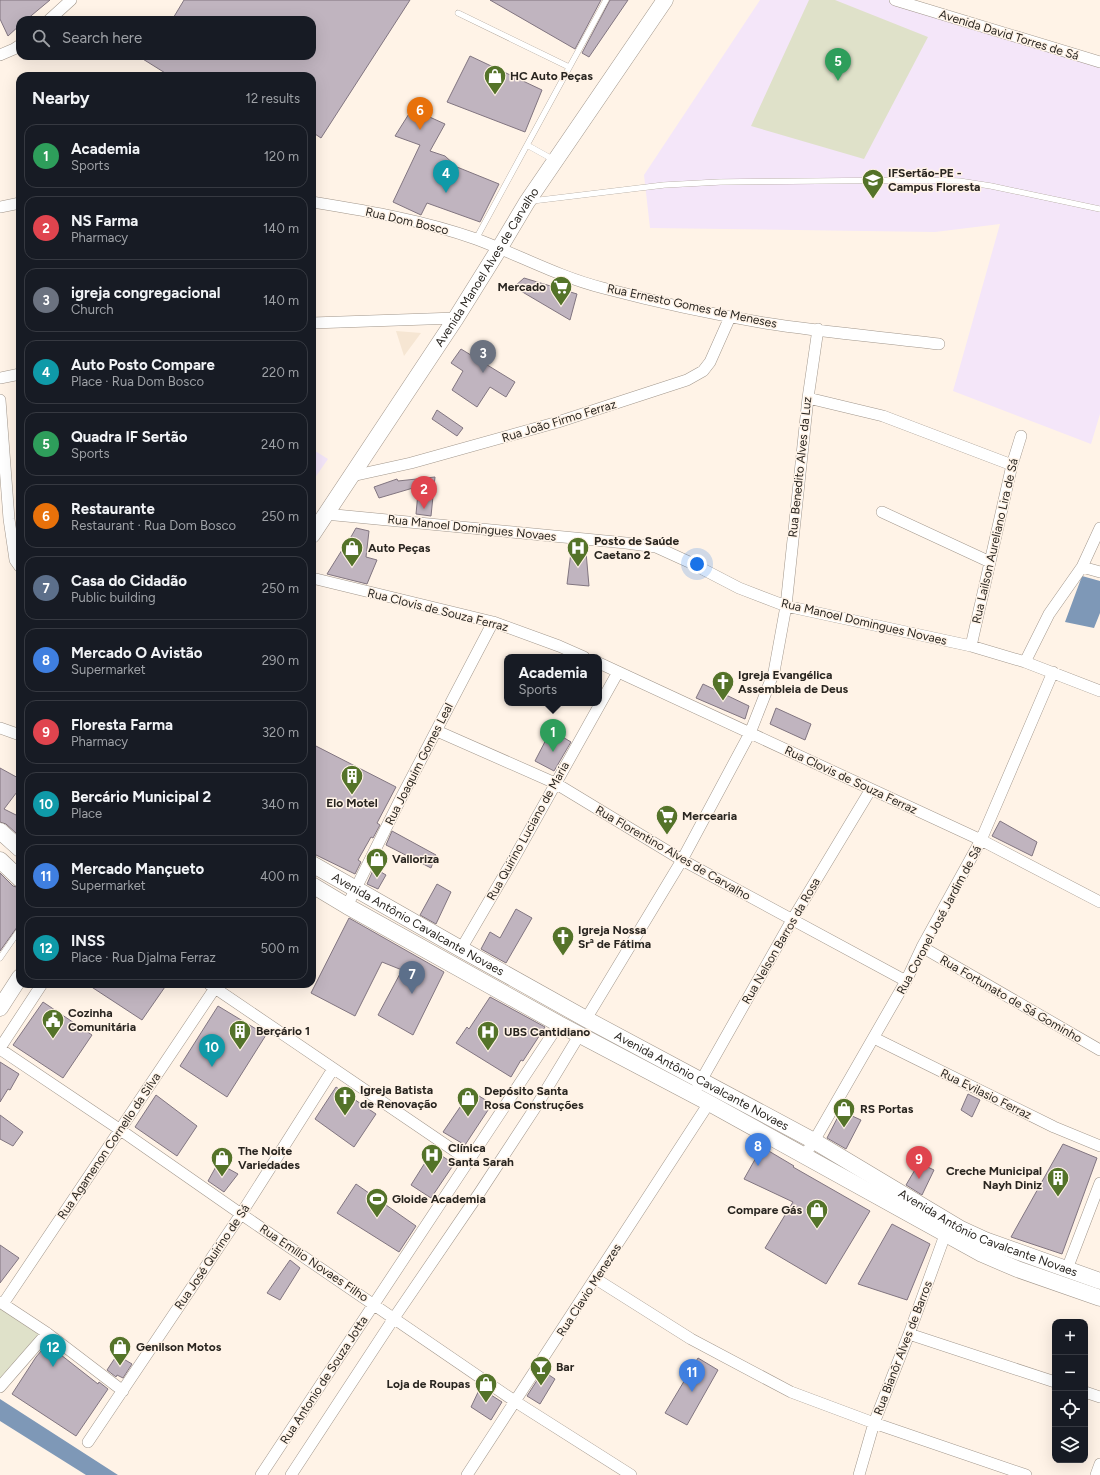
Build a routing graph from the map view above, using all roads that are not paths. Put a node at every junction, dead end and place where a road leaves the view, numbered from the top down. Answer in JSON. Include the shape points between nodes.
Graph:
{"nodes":[{"id":1,"x":71,"y":0,"type":"edge"},
{"id":2,"x":606,"y":0,"type":"edge"},
{"id":3,"x":665,"y":0,"type":"edge"},
{"id":4,"x":895,"y":0,"type":"edge"},
{"id":5,"x":458,"y":13,"type":"dead end"},
{"id":6,"x":53,"y":16,"type":"edge"},
{"id":7,"x":16,"y":48,"type":"edge"},
{"id":8,"x":0,"y":54,"type":"edge"},
{"id":9,"x":1100,"y":62,"type":"edge"},
{"id":10,"x":569,"y":68,"type":"junction"},
{"id":11,"x":527,"y":145,"type":"junction"},
{"id":12,"x":556,"y":161,"type":"junction"},
{"id":13,"x":527,"y":202,"type":"junction"},
{"id":14,"x":316,"y":203,"type":"edge"},
{"id":15,"x":16,"y":204,"type":"edge"},
{"id":16,"x":0,"y":207,"type":"edge"},
{"id":17,"x":1100,"y":209,"type":"edge"},
{"id":18,"x":476,"y":239,"type":"junction"},
{"id":19,"x":499,"y":249,"type":"junction"},
{"id":20,"x":730,"y":316,"type":"junction"},
{"id":21,"x":456,"y":318,"type":"junction"},
{"id":22,"x":316,"y":323,"type":"edge"},
{"id":23,"x":818,"y":329,"type":"junction"},
{"id":24,"x":939,"y":344,"type":"dead end"},
{"id":25,"x":16,"y":375,"type":"edge"},
{"id":26,"x":0,"y":378,"type":"edge"},
{"id":27,"x":808,"y":398,"type":"junction"},
{"id":28,"x":0,"y":400,"type":"edge"},
{"id":29,"x":1020,"y":436,"type":"dead end"},
{"id":30,"x":1012,"y":465,"type":"junction"},
{"id":31,"x":352,"y":476,"type":"junction"},
{"id":32,"x":882,"y":512,"type":"dead end"},
{"id":33,"x":325,"y":514,"type":"junction"},
{"id":34,"x":1100,"y":528,"type":"edge"},
{"id":35,"x":316,"y":529,"type":"edge"},
{"id":36,"x":16,"y":562,"type":"edge"},
{"id":37,"x":990,"y":562,"type":"junction"},
{"id":38,"x":1082,"y":567,"type":"junction"},
{"id":39,"x":1100,"y":572,"type":"edge"},
{"id":40,"x":316,"y":579,"type":"edge"},
{"id":41,"x":786,"y":606,"type":"junction"},
{"id":42,"x":492,"y":622,"type":"junction"},
{"id":43,"x":971,"y":646,"type":"junction"},
{"id":44,"x":577,"y":654,"type":"edge"},
{"id":45,"x":1025,"y":662,"type":"junction"},
{"id":46,"x":602,"y":664,"type":"edge"},
{"id":47,"x":618,"y":672,"type":"junction"},
{"id":48,"x":1052,"y":672,"type":"junction"},
{"id":49,"x":1100,"y":691,"type":"edge"},
{"id":50,"x":602,"y":700,"type":"edge"},
{"id":51,"x":599,"y":706,"type":"edge"},
{"id":52,"x":0,"y":728,"type":"edge"},
{"id":53,"x":437,"y":730,"type":"junction"},
{"id":54,"x":750,"y":733,"type":"junction"},
{"id":55,"x":16,"y":734,"type":"edge"},
{"id":56,"x":555,"y":783,"type":"junction"},
{"id":57,"x":871,"y":789,"type":"junction"},
{"id":58,"x":0,"y":831,"type":"edge"},
{"id":59,"x":981,"y":840,"type":"junction"},
{"id":60,"x":16,"y":845,"type":"edge"},
{"id":61,"x":0,"y":860,"type":"edge"},
{"id":62,"x":682,"y":860,"type":"junction"},
{"id":63,"x":316,"y":866,"type":"edge"},
{"id":64,"x":16,"y":875,"type":"edge"},
{"id":65,"x":316,"y":888,"type":"edge"},
{"id":66,"x":356,"y":889,"type":"junction"},
{"id":67,"x":1100,"y":902,"type":"edge"},
{"id":68,"x":347,"y":906,"type":"junction"},
{"id":69,"x":792,"y":920,"type":"junction"},
{"id":70,"x":429,"y":931,"type":"junction"},
{"id":71,"x":16,"y":935,"type":"edge"},
{"id":72,"x":419,"y":945,"type":"junction"},
{"id":73,"x":922,"y":947,"type":"junction"},
{"id":74,"x":461,"y":949,"type":"junction"},
{"id":75,"x":0,"y":958,"type":"edge"},
{"id":76,"x":906,"y":981,"type":"junction"},
{"id":77,"x":16,"y":983,"type":"edge"},
{"id":78,"x":39,"y":988,"type":"edge"},
{"id":79,"x":211,"y":988,"type":"edge"},
{"id":80,"x":215,"y":988,"type":"edge"},
{"id":81,"x":0,"y":1008,"type":"edge"},
{"id":82,"x":586,"y":1019,"type":"junction"},
{"id":83,"x":559,"y":1024,"type":"junction"},
{"id":84,"x":580,"y":1034,"type":"junction"},
{"id":85,"x":874,"y":1038,"type":"junction"},
{"id":86,"x":0,"y":1048,"type":"edge"},
{"id":87,"x":1100,"y":1050,"type":"edge"},
{"id":88,"x":332,"y":1069,"type":"junction"},
{"id":89,"x":697,"y":1088,"type":"junction"},
{"id":90,"x":710,"y":1104,"type":"junction"},
{"id":91,"x":119,"y":1129,"type":"junction"},
{"id":92,"x":814,"y":1142,"type":"junction"},
{"id":93,"x":1100,"y":1146,"type":"edge"},
{"id":94,"x":804,"y":1156,"type":"junction"},
{"id":95,"x":468,"y":1160,"type":"junction"},
{"id":96,"x":1100,"y":1183,"type":"edge"},
{"id":97,"x":241,"y":1214,"type":"junction"},
{"id":98,"x":948,"y":1229,"type":"junction"},
{"id":99,"x":1067,"y":1269,"type":"junction"},
{"id":100,"x":596,"y":1279,"type":"junction"},
{"id":101,"x":1100,"y":1281,"type":"edge"},
{"id":102,"x":1100,"y":1298,"type":"edge"},
{"id":103,"x":1,"y":1303,"type":"edge"},
{"id":104,"x":374,"y":1304,"type":"junction"},
{"id":105,"x":394,"y":1318,"type":"junction"},
{"id":106,"x":47,"y":1333,"type":"junction"},
{"id":107,"x":909,"y":1334,"type":"junction"},
{"id":108,"x":1052,"y":1381,"type":"edge"},
{"id":109,"x":0,"y":1387,"type":"edge"},
{"id":110,"x":123,"y":1391,"type":"junction"},
{"id":111,"x":1088,"y":1393,"type":"edge"},
{"id":112,"x":1100,"y":1397,"type":"edge"},
{"id":113,"x":516,"y":1402,"type":"junction"},
{"id":114,"x":874,"y":1423,"type":"junction"},
{"id":115,"x":88,"y":1442,"type":"dead end"},
{"id":116,"x":1100,"y":1464,"type":"edge"},
{"id":117,"x":261,"y":1475,"type":"edge"},
{"id":118,"x":291,"y":1475,"type":"edge"},
{"id":119,"x":467,"y":1475,"type":"edge"},
{"id":120,"x":630,"y":1475,"type":"edge"},
{"id":121,"x":859,"y":1475,"type":"edge"},
{"id":122,"x":1026,"y":1475,"type":"edge"},
{"id":123,"x":1096,"y":1475,"type":"edge"}],
"edges":[{"from":1,"to":6,"type":"street"},
{"from":2,"to":10,"type":"lane"},
{"from":3,"to":12,"type":"street","name":"Avenida Manoel Alves de Carvalho"},
{"from":4,"to":9,"type":"street","name":"Avenida David Torres de Sá"},
{"from":5,"to":10,"type":"lane"},
{"from":7,"to":8,"type":"street"},
{"from":10,"to":11,"type":"lane"},
{"from":11,"to":12,"type":"lane"},
{"from":11,"to":18,"type":"lane"},
{"from":12,"to":13,"type":"street","name":"Avenida Manoel Alves de Carvalho"},
{"from":13,"to":17,"type":"lane","via":[[664,185],[928,180],[991,186]]},
{"from":13,"to":19,"type":"street","name":"Avenida Manoel Alves de Carvalho"},
{"from":14,"to":18,"type":"street","name":"Rua Dom Bosco","via":[[395,216]]},
{"from":15,"to":16,"type":"street"},
{"from":18,"to":19,"type":"street","name":"Rua Dom Bosco"},
{"from":19,"to":20,"type":"street","name":"Rua Ernesto Gomes de Meneses","via":[[564,276],[602,288]]},
{"from":19,"to":21,"type":"street","name":"Avenida Manoel Alves de Carvalho"},
{"from":20,"to":23,"type":"street","name":"Rua Ernesto Gomes de Meneses"},
{"from":20,"to":31,"type":"street","name":"Rua João Firmo Ferraz","via":[[710,362],[703,371],[687,380],[551,424],[411,463]]},
{"from":21,"to":22,"type":"street"},
{"from":21,"to":31,"type":"street","name":"Avenida Manoel Alves de Carvalho"},
{"from":23,"to":24,"type":"street","name":"Rua Ernesto Gomes de Meneses"},
{"from":23,"to":27,"type":"street","name":"Rua Benedito Alves da Luz"},
{"from":25,"to":26,"type":"street"},
{"from":27,"to":30,"type":"street","via":[[883,416]]},
{"from":27,"to":41,"type":"street","name":"Rua Benedito Alves da Luz"},
{"from":28,"to":36,"type":"street","via":[[9,519]]},
{"from":29,"to":30,"type":"street","name":"Rua Lailson Aureliano Lira de Sá"},
{"from":30,"to":37,"type":"street","name":"Rua Lailson Aureliano Lira de Sá"},
{"from":31,"to":33,"type":"street","name":"Avenida Manoel Alves de Carvalho"},
{"from":32,"to":37,"type":"street"},
{"from":33,"to":35,"type":"street","name":"Avenida Manoel Alves de Carvalho"},
{"from":33,"to":41,"type":"street","name":"Rua Manoel Domingues Novaes","via":[[656,547],[740,588]]},
{"from":34,"to":38,"type":"street"},
{"from":37,"to":43,"type":"street","name":"Rua Lailson Aureliano Lira de Sá"},
{"from":38,"to":39,"type":"street"},
{"from":38,"to":45,"type":"street","via":[[1050,614]]},
{"from":40,"to":42,"type":"street","name":"Rua Clovis de Souza Ferraz"},
{"from":41,"to":43,"type":"street","name":"Rua Manoel Domingues Novaes"},
{"from":41,"to":54,"type":"street","name":"Rua Benedito Alves da Luz","via":[[774,672]]},
{"from":42,"to":44,"type":"street","name":"Rua Clovis de Souza Ferraz"},
{"from":42,"to":53,"type":"street","name":"Rua Joaquim Gomes Leal"},
{"from":43,"to":45,"type":"street","name":"Rua Manoel Domingues Novaes"},
{"from":45,"to":48,"type":"street","name":"Rua Manoel Domingues Novaes"},
{"from":46,"to":47,"type":"street","name":"Rua Clovis de Souza Ferraz"},
{"from":47,"to":50,"type":"street","name":"Rua Quirino Luciano de Maria"},
{"from":47,"to":54,"type":"street","name":"Rua Clovis de Souza Ferraz"},
{"from":48,"to":49,"type":"street","name":"Rua Manoel Domingues Novaes"},
{"from":48,"to":59,"type":"street","name":"Rua Coronel José Jardim de Sá"},
{"from":51,"to":56,"type":"street","name":"Rua Quirino Luciano de Maria"},
{"from":52,"to":55,"type":"street"},
{"from":53,"to":56,"type":"street","name":"Rua Florentino Alves de Carvalho"},
{"from":53,"to":66,"type":"street","name":"Rua Joaquim Gomes Leal"},
{"from":54,"to":57,"type":"street","name":"Rua Clovis de Souza Ferraz"},
{"from":54,"to":62,"type":"street","name":"Rua Benedito Alves da Luz"},
{"from":56,"to":62,"type":"street","name":"Rua Florentino Alves de Carvalho"},
{"from":56,"to":74,"type":"street","name":"Rua Quirino Luciano de Maria"},
{"from":57,"to":59,"type":"street","name":"Rua Clovis de Souza Ferraz"},
{"from":57,"to":69,"type":"street","name":"Rua Nelson Barros da Rosa"},
{"from":58,"to":60,"type":"street"},
{"from":59,"to":67,"type":"street","name":"Rua Clovis de Souza Ferraz"},
{"from":59,"to":73,"type":"street","name":"Rua Coronel José Jardim de Sá"},
{"from":61,"to":64,"type":"street"},
{"from":62,"to":69,"type":"street","name":"Rua Florentino Alves de Carvalho"},
{"from":62,"to":82,"type":"street","name":"Rua Benedito Alves da Luz"},
{"from":63,"to":66,"type":"street","name":"Avenida Antônio Cavalcante Novaes"},
{"from":65,"to":68,"type":"street"},
{"from":66,"to":68,"type":"street","name":"Rua Joaquim Gomes Leal"},
{"from":66,"to":70,"type":"street","name":"Avenida Antônio Cavalcante Novaes"},
{"from":68,"to":72,"type":"street"},
{"from":69,"to":76,"type":"street","name":"Rua Florentino Alves de Carvalho"},
{"from":69,"to":89,"type":"street","name":"Rua Nelson Barros da Rosa"},
{"from":70,"to":72,"type":"street"},
{"from":70,"to":74,"type":"street","name":"Avenida Antônio Cavalcante Novaes"},
{"from":71,"to":75,"type":"lane"},
{"from":72,"to":83,"type":"street"},
{"from":73,"to":76,"type":"street","name":"Rua Coronel José Jardim de Sá"},
{"from":73,"to":87,"type":"street","name":"Rua Fortunato de Sá Gominho"},
{"from":74,"to":82,"type":"street","name":"Avenida Antônio Cavalcante Novaes"},
{"from":76,"to":85,"type":"street","name":"Rua Coronel José Jardim de Sá"},
{"from":77,"to":81,"type":"street"},
{"from":78,"to":86,"type":"street"},
{"from":79,"to":91,"type":"street","name":"Rua Agamenon Cornello da Silva"},
{"from":80,"to":88,"type":"street"},
{"from":82,"to":89,"type":"street","name":"Avenida Antônio Cavalcante Novaes"},
{"from":83,"to":84,"type":"street"},
{"from":83,"to":95,"type":"street","name":"Rua Antonio de Souza Jotta"},
{"from":84,"to":89,"type":"street"},
{"from":84,"to":105,"type":"street","name":"Rua Antonio de Souza Jotta","via":[[537,1105]]},
{"from":85,"to":92,"type":"street","name":"Rua Coronel José Jardim de Sá"},
{"from":85,"to":93,"type":"street","name":"Rua Evilasio Ferraz","via":[[1054,1128]]},
{"from":86,"to":91,"type":"street","name":"Rua Emílio Novaes Filho"},
{"from":88,"to":95,"type":"street"},
{"from":88,"to":97,"type":"street","name":"Rua José Quirino de Sá"},
{"from":89,"to":90,"type":"street"},
{"from":89,"to":92,"type":"street","name":"Avenida Antônio Cavalcante Novaes"},
{"from":90,"to":94,"type":"street"},
{"from":90,"to":100,"type":"street","name":"Rua Clavio Menezes"},
{"from":91,"to":97,"type":"street","name":"Rua Emílio Novaes Filho"},
{"from":91,"to":103,"type":"street","name":"Rua Agamenon Cornello da Silva"},
{"from":92,"to":94,"type":"street","name":"Rua Coronel José Jardim de Sá"},
{"from":92,"to":98,"type":"street","name":"Avenida Antônio Cavalcante Novaes"},
{"from":94,"to":98,"type":"street"},
{"from":95,"to":104,"type":"street","name":"Rua Antonio de Souza Jotta"},
{"from":96,"to":99,"type":"street"},
{"from":97,"to":104,"type":"street","name":"Rua Emílio Novaes Filho"},
{"from":97,"to":110,"type":"street","name":"Rua José Quirino de Sá"},
{"from":98,"to":99,"type":"street","name":"Avenida Antônio Cavalcante Novaes"},
{"from":98,"to":102,"type":"street","via":[[982,1254]]},
{"from":98,"to":107,"type":"street","name":"Rua Bianôr Alves de Barros"},
{"from":99,"to":101,"type":"street","name":"Avenida Antônio Cavalcante Novaes"},
{"from":100,"to":113,"type":"street","name":"Rua Clavio Menezes"},
{"from":100,"to":114,"type":"street","via":[[690,1339],[791,1392]]},
{"from":103,"to":106,"type":"street"},
{"from":104,"to":105,"type":"street","name":"Rua Emílio Novaes Filho"},
{"from":104,"to":117,"type":"street","name":"Rua Antonio de Souza Jotta"},
{"from":105,"to":113,"type":"street","name":"Rua Emílio Novaes Filho"},
{"from":105,"to":118,"type":"street","name":"Rua Antonio de Souza Jotta"},
{"from":106,"to":109,"type":"street"},
{"from":106,"to":110,"type":"street"},
{"from":107,"to":108,"type":"street"},
{"from":107,"to":114,"type":"street","name":"Rua Bianôr Alves de Barros"},
{"from":110,"to":115,"type":"street","name":"Rua José Quirino de Sá"},
{"from":111,"to":112,"type":"street"},
{"from":113,"to":119,"type":"street","name":"Rua Clavio Menezes"},
{"from":113,"to":120,"type":"street","name":"Rua Emílio Novaes Filho"},
{"from":114,"to":121,"type":"street","name":"Rua Bianôr Alves de Barros"},
{"from":114,"to":122,"type":"street"},
{"from":116,"to":123,"type":"street"}]}
